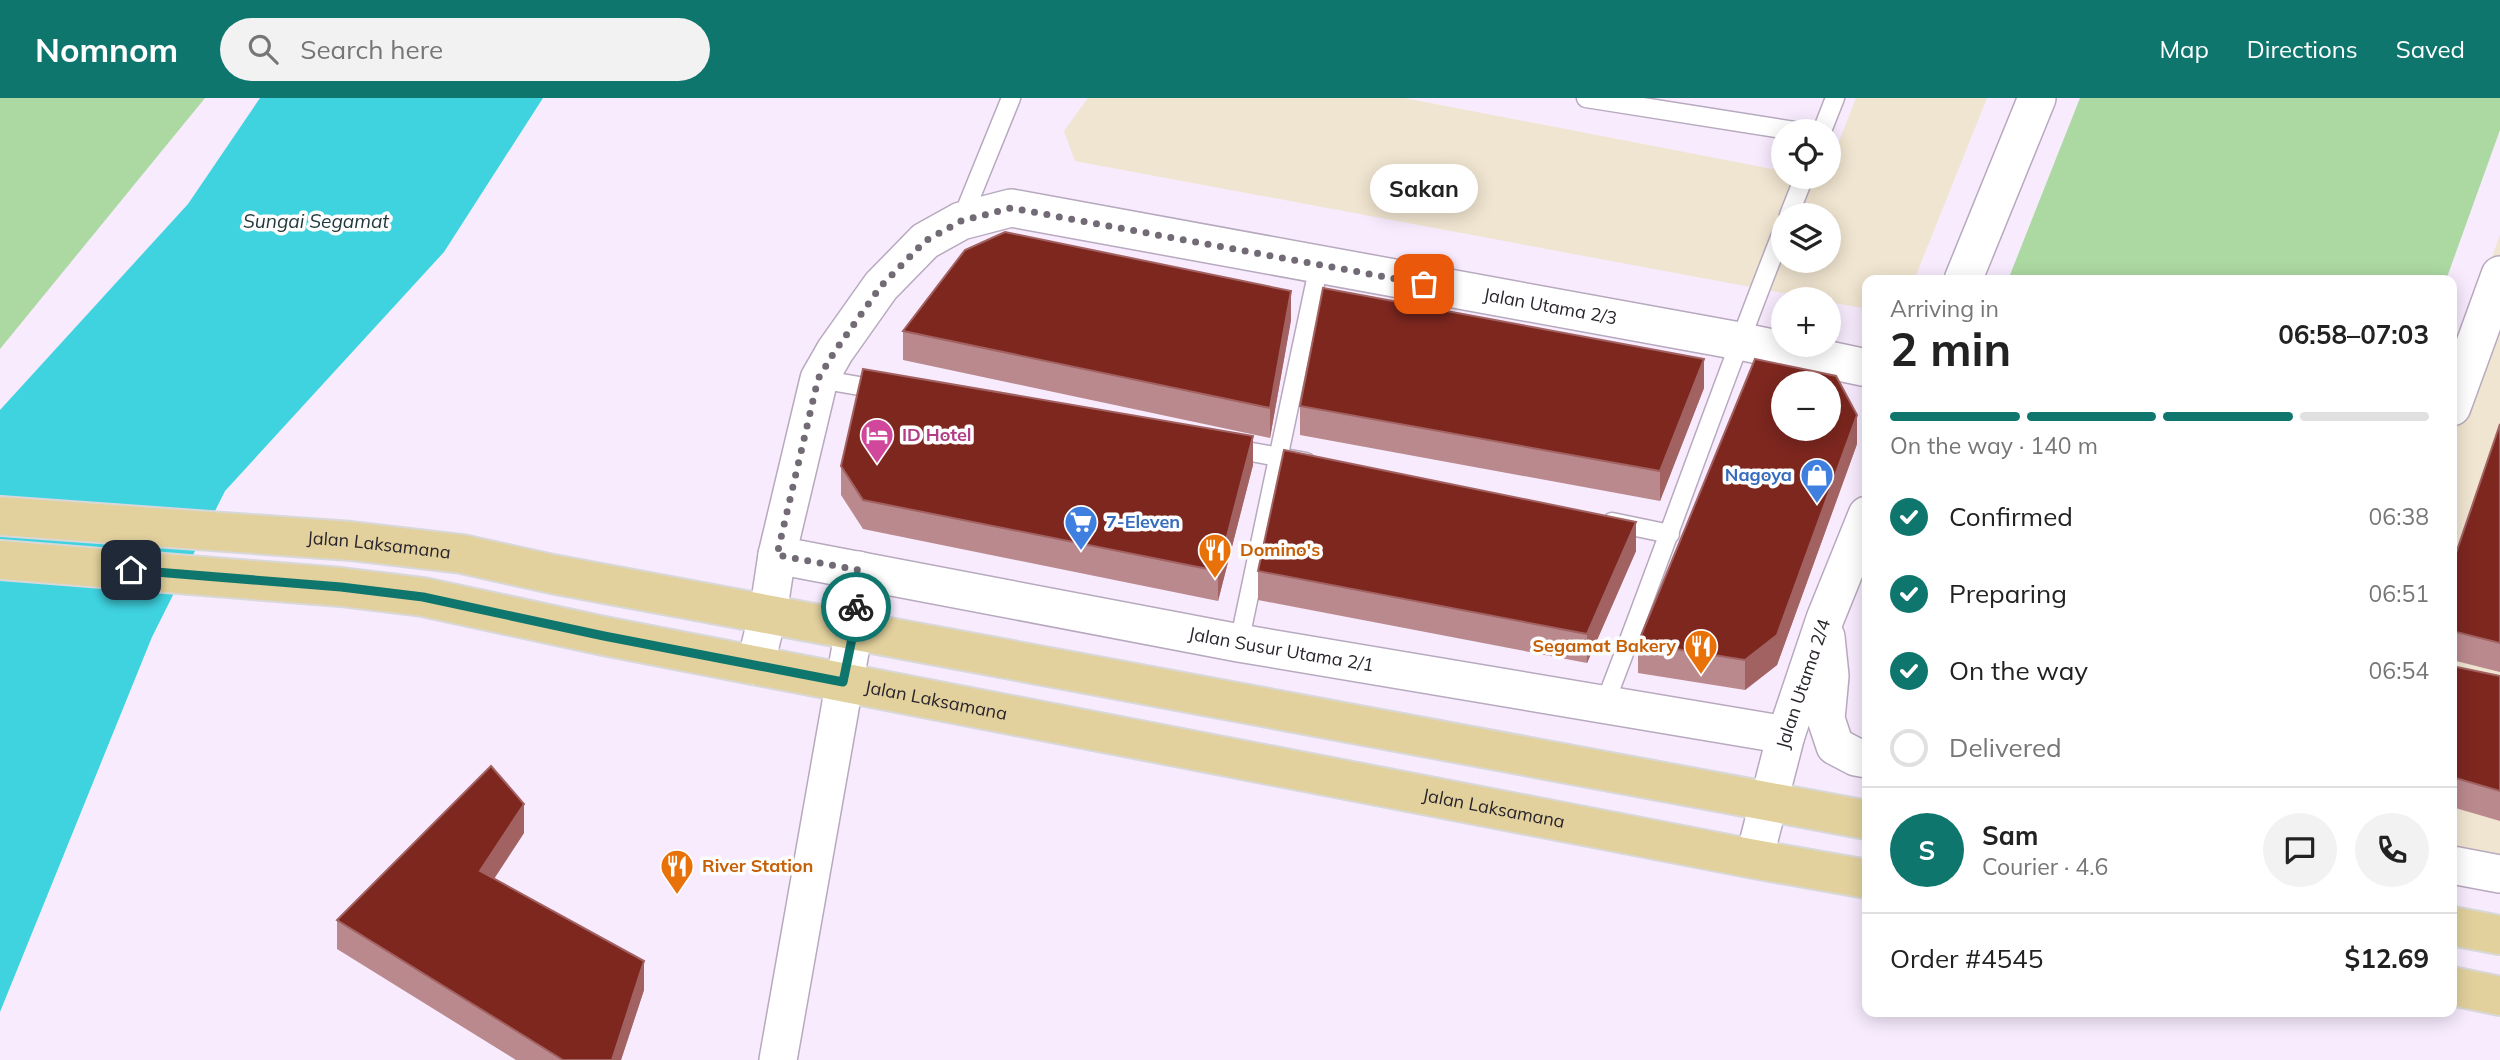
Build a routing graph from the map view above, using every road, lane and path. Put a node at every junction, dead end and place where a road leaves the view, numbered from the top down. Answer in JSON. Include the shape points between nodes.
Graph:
{"nodes":[{"id":1,"x":1011,"y":98,"type":"edge"},
{"id":2,"x":1586,"y":98,"type":"edge"},
{"id":3,"x":1835,"y":98,"type":"edge"},
{"id":4,"x":2037,"y":98,"type":"edge"},
{"id":5,"x":1827,"y":119,"type":"edge"},
{"id":6,"x":1771,"y":127,"type":"edge"},
{"id":7,"x":961,"y":221,"type":"junction"},
{"id":8,"x":1771,"y":260,"type":"edge"},
{"id":9,"x":1319,"y":265,"type":"junction"},
{"id":10,"x":1965,"y":275,"type":"edge"},
{"id":11,"x":2500,"y":275,"type":"edge"},
{"id":12,"x":1739,"y":341,"type":"junction"},
{"id":13,"x":1862,"y":367,"type":"edge"},
{"id":14,"x":818,"y":379,"type":"junction"},
{"id":15,"x":900,"y":393,"type":"edge"},
{"id":16,"x":2457,"y":393,"type":"edge"},
{"id":17,"x":1211,"y":445,"type":"edge"},
{"id":18,"x":1279,"y":456,"type":"junction"},
{"id":19,"x":1320,"y":464,"type":"edge"},
{"id":20,"x":0,"y":516,"type":"edge"},
{"id":21,"x":1589,"y":518,"type":"edge"},
{"id":22,"x":1862,"y":527,"type":"edge"},
{"id":23,"x":1670,"y":534,"type":"junction"},
{"id":24,"x":777,"y":555,"type":"junction"},
{"id":25,"x":0,"y":561,"type":"edge"},
{"id":26,"x":858,"y":570,"type":"junction"},
{"id":27,"x":768,"y":614,"type":"junction"},
{"id":28,"x":1825,"y":619,"type":"junction"},
{"id":29,"x":854,"y":629,"type":"junction"},
{"id":30,"x":1239,"y":643,"type":"junction"},
{"id":31,"x":755,"y":666,"type":"junction"},
{"id":32,"x":843,"y":682,"type":"junction"},
{"id":33,"x":1605,"y":703,"type":"junction"},
{"id":34,"x":1786,"y":735,"type":"junction"},
{"id":35,"x":1862,"y":758,"type":"edge"},
{"id":36,"x":1769,"y":803,"type":"junction"},
{"id":37,"x":1862,"y":819,"type":"edge"},
{"id":38,"x":1754,"y":859,"type":"junction"},
{"id":39,"x":2457,"y":866,"type":"edge"},
{"id":40,"x":2500,"y":874,"type":"edge"},
{"id":41,"x":1862,"y":878,"type":"edge"},
{"id":42,"x":2457,"y":927,"type":"edge"},
{"id":43,"x":2500,"y":935,"type":"edge"},
{"id":44,"x":2457,"y":987,"type":"edge"},
{"id":45,"x":2500,"y":996,"type":"edge"},
{"id":46,"x":778,"y":1060,"type":"edge"}],
"edges":[{"from":1,"to":7,"type":"lane"},
{"from":2,"to":6,"type":"lane"},
{"from":3,"to":5,"type":"lane"},
{"from":4,"to":10,"type":"street"},
{"from":7,"to":9,"type":"street","name":"Jalan Utama 2/3","via":[[1011,208]]},
{"from":7,"to":14,"type":"street","name":"Jalan Utama 2/3","via":[[925,241],[881,286]]},
{"from":8,"to":12,"type":"lane"},
{"from":9,"to":12,"type":"street","name":"Jalan Utama 2/3"},
{"from":9,"to":18,"type":"lane"},
{"from":11,"to":16,"type":"street"},
{"from":12,"to":13,"type":"street","name":"Jalan Utama 2/3"},
{"from":12,"to":23,"type":"lane"},
{"from":14,"to":15,"type":"lane"},
{"from":14,"to":24,"type":"street","name":"Jalan Utama 2/3"},
{"from":17,"to":18,"type":"lane"},
{"from":18,"to":19,"type":"lane"},
{"from":18,"to":30,"type":"lane"},
{"from":20,"to":27,"type":"main road","name":"Jalan Laksamana","via":[[351,541],[461,554]]},
{"from":21,"to":23,"type":"lane"},
{"from":22,"to":28,"type":"street","name":"Jalan Utama 2/4"},
{"from":23,"to":33,"type":"lane"},
{"from":24,"to":26,"type":"street","name":"Jalan Susur Utama 2/1"},
{"from":24,"to":27,"type":"street","name":"Jalan Utama 2/3"},
{"from":25,"to":31,"type":"main road","name":"Jalan Laksamana","via":[[423,597]]},
{"from":26,"to":29,"type":"street"},
{"from":26,"to":30,"type":"street","name":"Jalan Susur Utama 2/1"},
{"from":27,"to":29,"type":"main road","name":"Jalan Laksamana"},
{"from":27,"to":31,"type":"street","name":"Jalan Utama 2/3"},
{"from":28,"to":34,"type":"street","name":"Jalan Utama 2/4"},
{"from":28,"to":35,"type":"street","via":[[1830,676],[1826,719],[1835,746]]},
{"from":29,"to":32,"type":"street"},
{"from":29,"to":36,"type":"main road","name":"Jalan Laksamana"},
{"from":30,"to":33,"type":"street","name":"Jalan Susur Utama 2/1"},
{"from":31,"to":32,"type":"main road","name":"Jalan Laksamana"},
{"from":32,"to":38,"type":"main road","name":"Jalan Laksamana"},
{"from":32,"to":46,"type":"street"},
{"from":33,"to":34,"type":"street","name":"Jalan Susur Utama 2/1"},
{"from":34,"to":36,"type":"street","name":"Jalan Utama 2/4"},
{"from":36,"to":37,"type":"main road","name":"Jalan Laksamana"},
{"from":36,"to":38,"type":"street","name":"Jalan Utama 2/4"},
{"from":38,"to":41,"type":"main road","name":"Jalan Laksamana"},
{"from":39,"to":40,"type":"street"},
{"from":42,"to":43,"type":"main road"},
{"from":44,"to":45,"type":"main road"}]}
